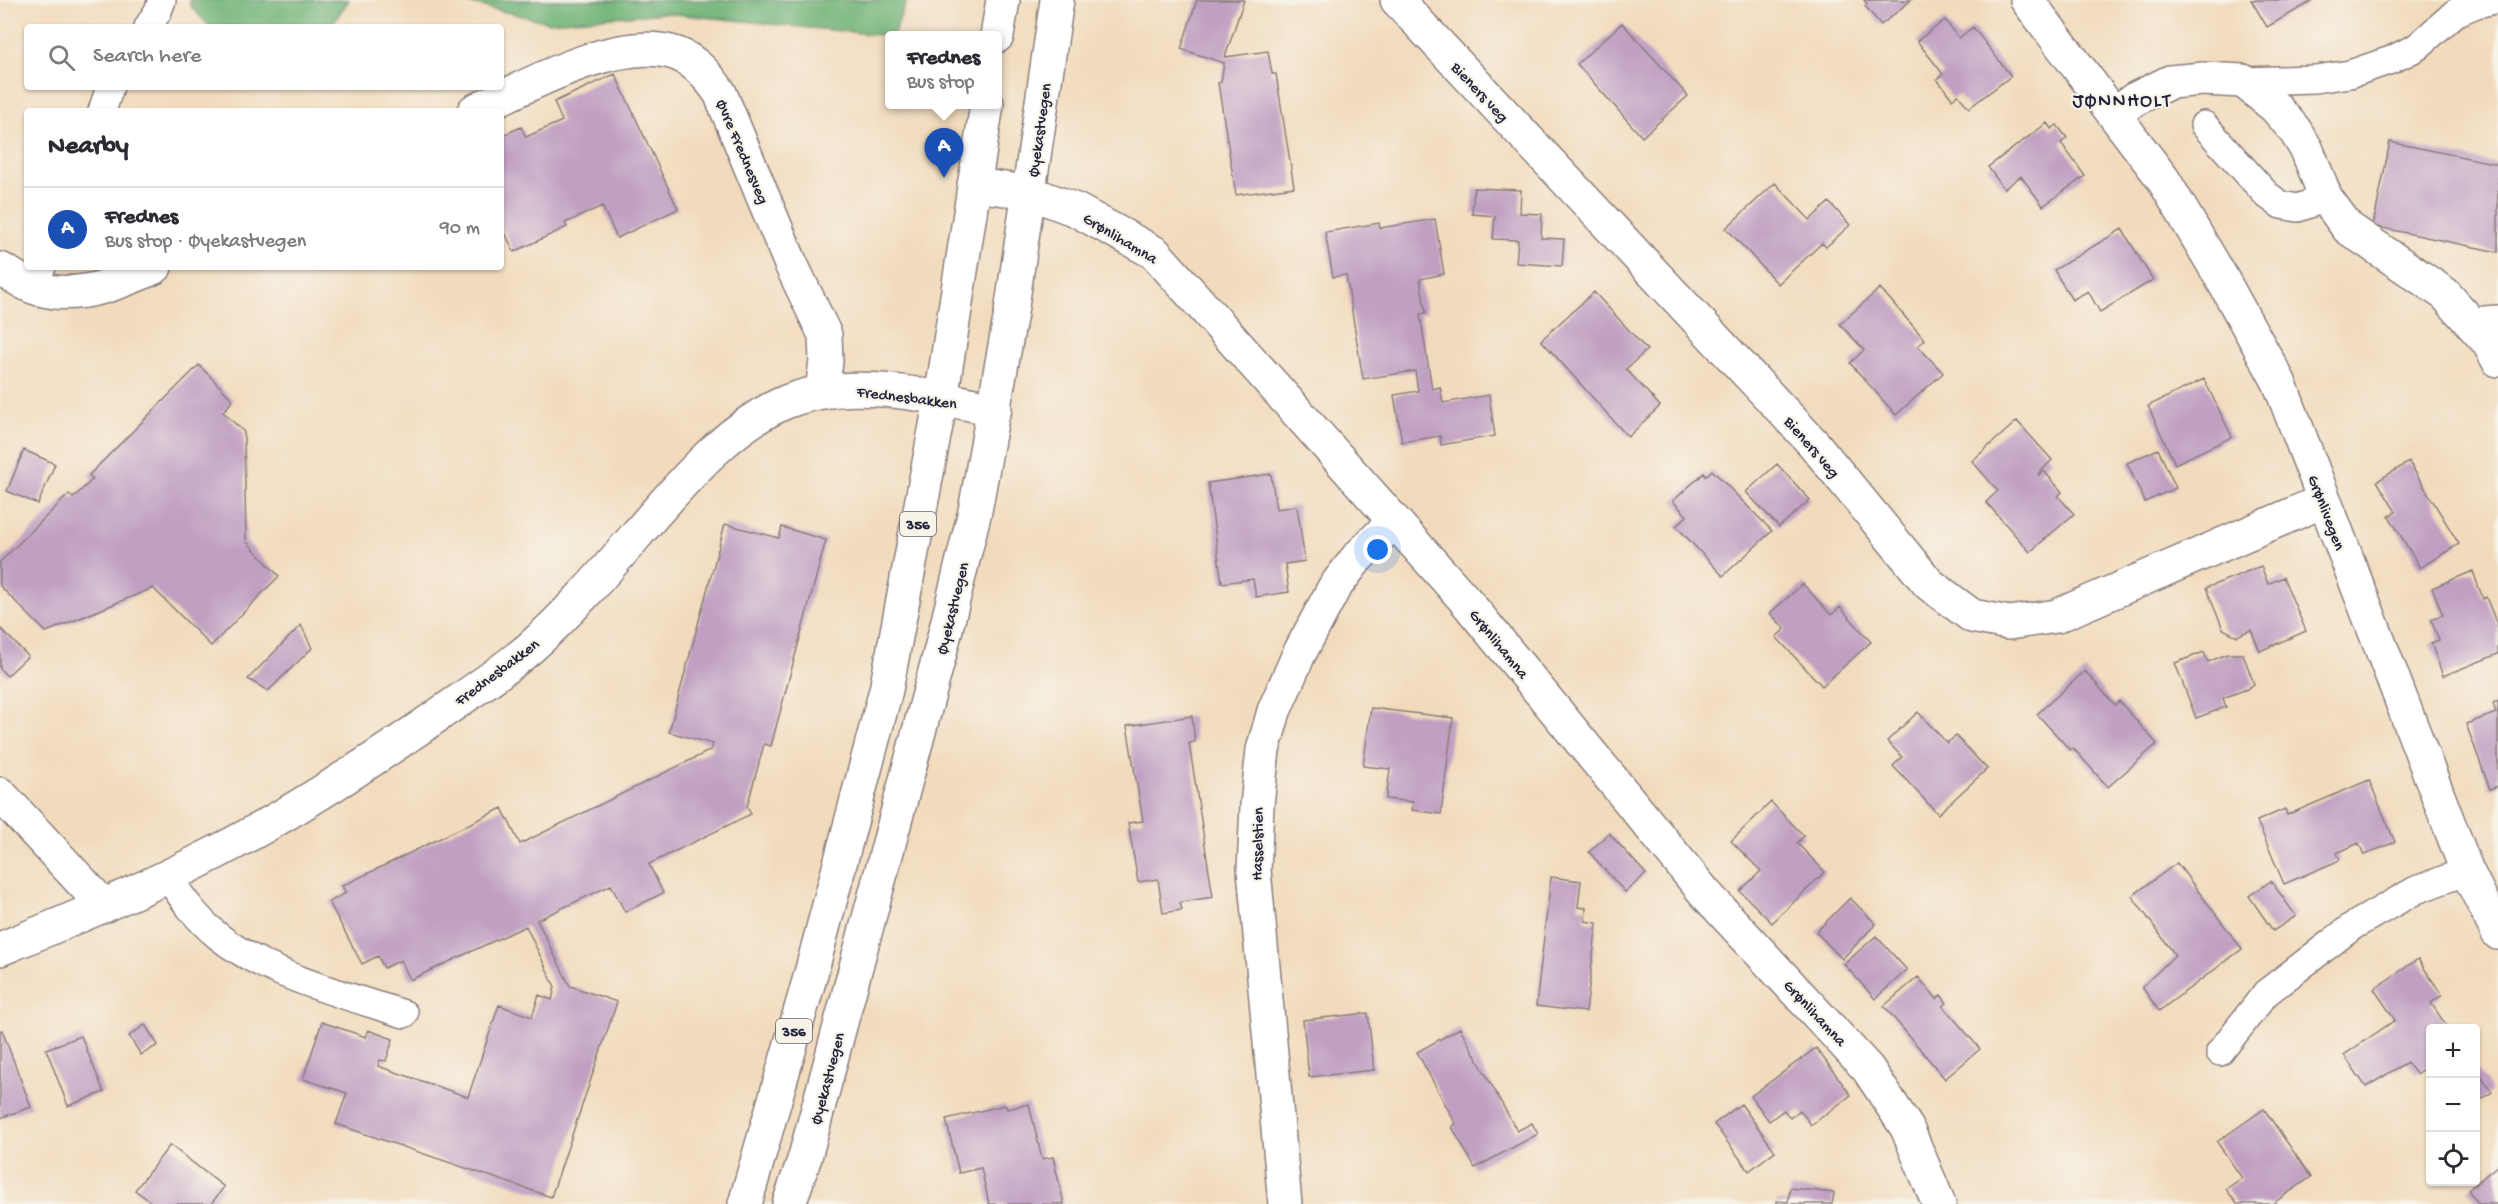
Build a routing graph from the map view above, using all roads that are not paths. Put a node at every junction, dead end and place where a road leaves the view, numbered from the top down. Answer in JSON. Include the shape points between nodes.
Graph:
{"nodes":[{"id":1,"x":162,"y":0,"type":"edge"},
{"id":2,"x":1003,"y":0,"type":"edge"},
{"id":3,"x":1057,"y":0,"type":"edge"},
{"id":4,"x":1396,"y":0,"type":"edge"},
{"id":5,"x":2027,"y":0,"type":"edge"},
{"id":6,"x":2494,"y":0,"type":"edge"},
{"id":7,"x":2453,"y":6,"type":"edge"},
{"id":8,"x":150,"y":24,"type":"edge"},
{"id":9,"x":999,"y":31,"type":"edge"},
{"id":10,"x":2243,"y":81,"type":"junction"},
{"id":11,"x":109,"y":90,"type":"edge"},
{"id":12,"x":103,"y":108,"type":"edge"},
{"id":13,"x":480,"y":108,"type":"edge"},
{"id":14,"x":986,"y":109,"type":"edge"},
{"id":15,"x":2115,"y":113,"type":"junction"},
{"id":16,"x":2205,"y":125,"type":"dead end"},
{"id":17,"x":974,"y":185,"type":"junction"},
{"id":18,"x":1028,"y":192,"type":"junction"},
{"id":19,"x":2326,"y":198,"type":"junction"},
{"id":20,"x":0,"y":268,"type":"edge"},
{"id":21,"x":148,"y":270,"type":"edge"},
{"id":22,"x":38,"y":277,"type":"edge"},
{"id":23,"x":2485,"y":320,"type":"edge"},
{"id":24,"x":2498,"y":360,"type":"edge"},
{"id":25,"x":822,"y":391,"type":"junction"},
{"id":26,"x":941,"y":399,"type":"junction"},
{"id":27,"x":995,"y":409,"type":"junction"},
{"id":28,"x":2323,"y":501,"type":"junction"},
{"id":29,"x":1394,"y":521,"type":"junction"},
{"id":30,"x":0,"y":794,"type":"edge"},
{"id":31,"x":2467,"y":871,"type":"junction"},
{"id":32,"x":166,"y":876,"type":"junction"},
{"id":33,"x":104,"y":906,"type":"junction"},
{"id":34,"x":2498,"y":933,"type":"edge"},
{"id":35,"x":0,"y":949,"type":"edge"},
{"id":36,"x":404,"y":1014,"type":"dead end"},
{"id":37,"x":2220,"y":1052,"type":"dead end"},
{"id":38,"x":745,"y":1204,"type":"edge"},
{"id":39,"x":789,"y":1204,"type":"edge"},
{"id":40,"x":1285,"y":1204,"type":"edge"},
{"id":41,"x":1940,"y":1204,"type":"edge"}],
"edges":[{"from":1,"to":8,"type":"lane"},
{"from":2,"to":9,"type":"street"},
{"from":3,"to":18,"type":"street","name":"Øyekastvegen","number":"356"},
{"from":4,"to":28,"type":"street","name":"Bieners veg","via":[[1813,443],[1929,584],[1972,616],[2009,624],[2057,616]]},
{"from":5,"to":15,"type":"street","name":"Grønlivegen"},
{"from":6,"to":7,"type":"lane"},
{"from":7,"to":10,"type":"lane","via":[[2417,47],[2391,60],[2350,74],[2314,80]]},
{"from":10,"to":15,"type":"street","via":[[2170,82]]},
{"from":10,"to":19,"type":"street","via":[[2294,129]]},
{"from":11,"to":12,"type":"lane"},
{"from":13,"to":25,"type":"street","name":"Øvre Frednesveg","via":[[546,76],[603,55],[639,49],[676,53],[692,61],[720,93],[790,262],[825,335]]},
{"from":14,"to":17,"type":"street","number":"356"},
{"from":15,"to":28,"type":"street","name":"Grønlivegen","via":[[2163,179],[2279,382]]},
{"from":16,"to":19,"type":"lane","via":[[2267,195],[2281,205],[2298,208]]},
{"from":17,"to":18,"type":"street","name":"Grønlihamna"},
{"from":17,"to":26,"type":"street","number":"356"},
{"from":18,"to":27,"type":"street","name":"Øyekastvegen","number":"356"},
{"from":18,"to":29,"type":"street","name":"Grønlihamna","via":[[1076,210],[1155,253]]},
{"from":19,"to":23,"type":"street","via":[[2348,228]]},
{"from":20,"to":22,"type":"street"},
{"from":21,"to":22,"type":"street","via":[[116,285],[81,292]]},
{"from":23,"to":24,"type":"street","via":[[2488,342]]},
{"from":25,"to":26,"type":"street","name":"Frednesbakken","via":[[857,389]]},
{"from":25,"to":32,"type":"street","name":"Frednesbakken","via":[[779,405],[731,435],[700,462],[603,574],[528,649],[394,746],[310,799]]},
{"from":26,"to":27,"type":"street","name":"Frednesbakken"},
{"from":26,"to":38,"type":"street","number":"356","via":[[886,690]]},
{"from":27,"to":39,"type":"street","name":"Øyekastvegen","number":"356","via":[[940,653]]},
{"from":28,"to":31,"type":"street","name":"Grønlivegen"},
{"from":29,"to":40,"type":"street","name":"Hasselstien","via":[[1334,588],[1274,711],[1263,750],[1254,870]]},
{"from":29,"to":41,"type":"street","name":"Grønlihamna","via":[[1465,600],[1705,893],[1868,1069],[1907,1128]]},
{"from":30,"to":33,"type":"street"},
{"from":31,"to":34,"type":"street","name":"Grønlivegen"},
{"from":31,"to":37,"type":"lane","via":[[2416,890],[2353,926],[2266,993]]},
{"from":32,"to":33,"type":"street","name":"Frednesbakken"},
{"from":32,"to":36,"type":"lane","via":[[193,912],[219,937],[261,962],[309,983]]},
{"from":33,"to":35,"type":"street"}]}
